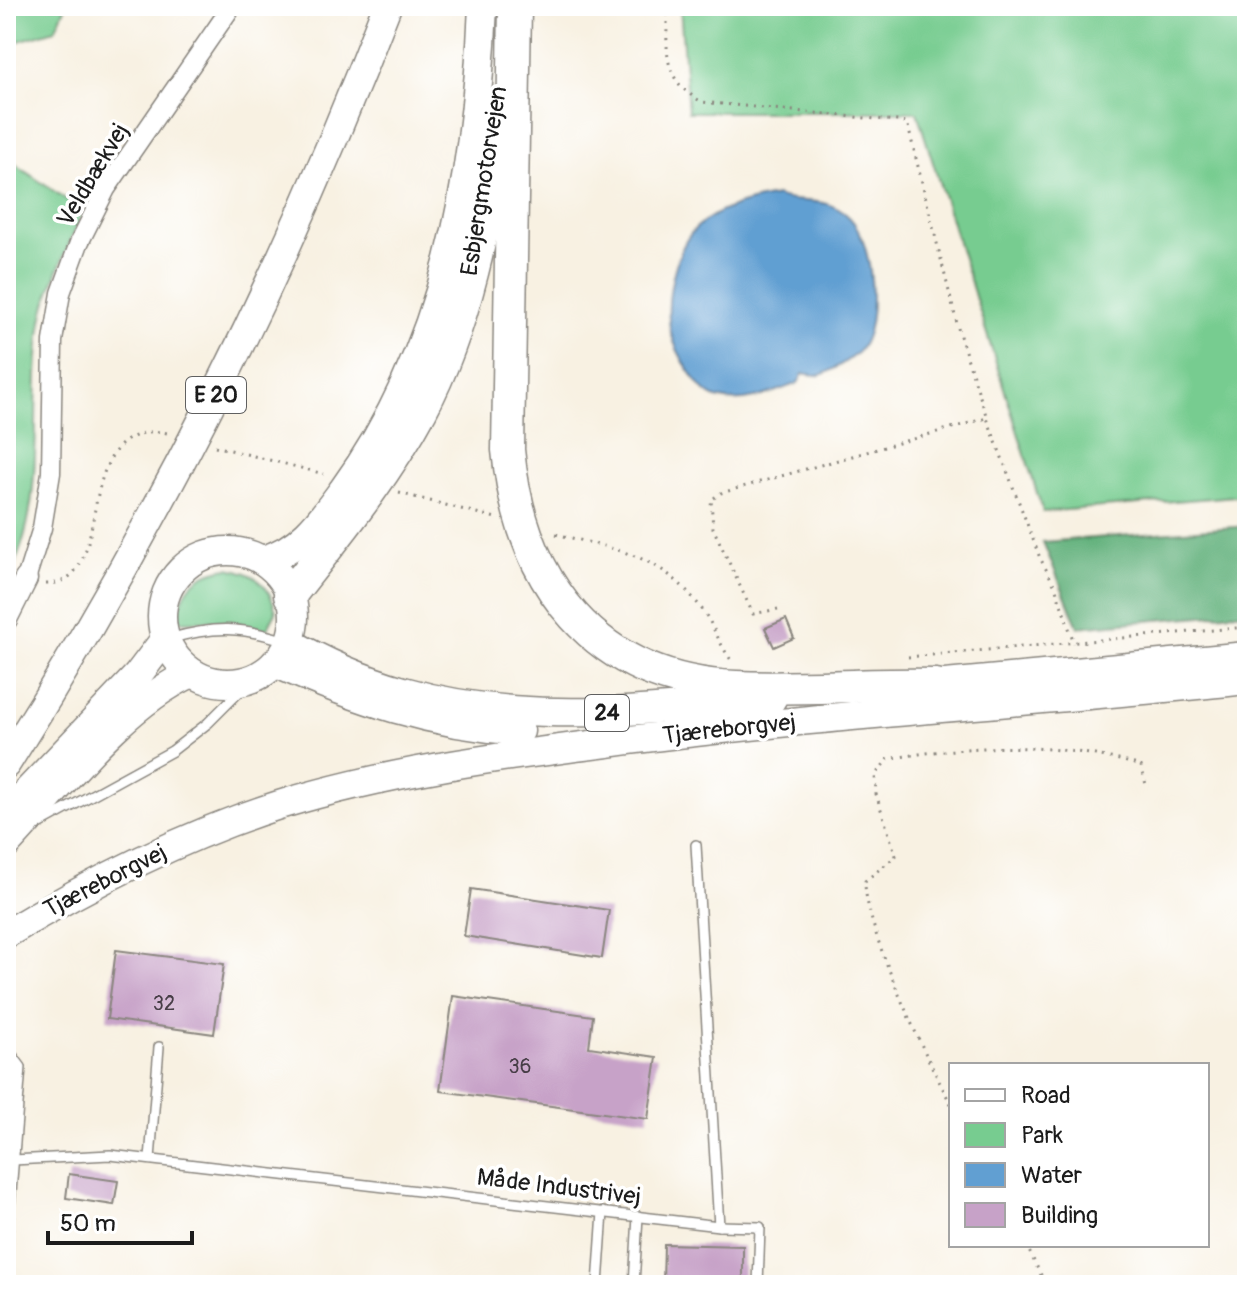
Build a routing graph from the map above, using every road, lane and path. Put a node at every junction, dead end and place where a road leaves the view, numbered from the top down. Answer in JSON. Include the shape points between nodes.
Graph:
{"nodes":[{"id":1,"x":232,"y":6,"type":"edge"},
{"id":2,"x":387,"y":6,"type":"edge"},
{"id":3,"x":483,"y":6,"type":"edge"},
{"id":4,"x":506,"y":6,"type":"edge"},
{"id":5,"x":515,"y":6,"type":"edge"},
{"id":6,"x":667,"y":6,"type":"edge"},
{"id":7,"x":987,"y":418,"type":"junction"},
{"id":8,"x":171,"y":434,"type":"dead end"},
{"id":9,"x":212,"y":445,"type":"dead end"},
{"id":10,"x":329,"y":475,"type":"dead end"},
{"id":11,"x":395,"y":492,"type":"dead end"},
{"id":12,"x":499,"y":519,"type":"dead end"},
{"id":13,"x":544,"y":532,"type":"dead end"},
{"id":14,"x":262,"y":560,"type":"junction"},
{"id":15,"x":26,"y":579,"type":"junction"},
{"id":16,"x":290,"y":595,"type":"junction"},
{"id":17,"x":778,"y":609,"type":"dead end"},
{"id":18,"x":6,"y":619,"type":"edge"},
{"id":19,"x":1247,"y":627,"type":"edge"},
{"id":20,"x":165,"y":639,"type":"junction"},
{"id":21,"x":1074,"y":643,"type":"junction"},
{"id":22,"x":1247,"y":656,"type":"edge"},
{"id":23,"x":905,"y":657,"type":"dead end"},
{"id":24,"x":272,"y":661,"type":"junction"},
{"id":25,"x":736,"y":664,"type":"dead end"},
{"id":26,"x":192,"y":673,"type":"junction"},
{"id":27,"x":1247,"y":680,"type":"edge"},
{"id":28,"x":936,"y":685,"type":"junction"},
{"id":29,"x":685,"y":732,"type":"junction"},
{"id":30,"x":6,"y":764,"type":"edge"},
{"id":31,"x":1147,"y":788,"type":"dead end"},
{"id":32,"x":6,"y":814,"type":"edge"},
{"id":33,"x":6,"y":845,"type":"edge"},
{"id":34,"x":696,"y":845,"type":"dead end"},
{"id":35,"x":6,"y":934,"type":"edge"},
{"id":36,"x":6,"y":1047,"type":"edge"},
{"id":37,"x":159,"y":1047,"type":"dead end"},
{"id":38,"x":949,"y":1100,"type":"edge"},
{"id":39,"x":150,"y":1159,"type":"junction"},
{"id":40,"x":13,"y":1160,"type":"junction"},
{"id":41,"x":603,"y":1212,"type":"junction"},
{"id":42,"x":638,"y":1216,"type":"junction"},
{"id":43,"x":719,"y":1226,"type":"junction"},
{"id":44,"x":1027,"y":1247,"type":"edge"},
{"id":45,"x":6,"y":1255,"type":"edge"},
{"id":46,"x":598,"y":1285,"type":"edge"},
{"id":47,"x":634,"y":1285,"type":"edge"},
{"id":48,"x":758,"y":1285,"type":"edge"},
{"id":49,"x":1046,"y":1285,"type":"edge"}],
"edges":[{"from":1,"to":15,"type":"street","name":"Veldbækvej","via":[[106,189],[61,293],[53,341],[51,473]]},
{"from":2,"to":30,"type":"highway","number":"E 20","via":[[305,206],[231,366],[116,581]]},
{"from":3,"to":14,"type":"highway","name":"Esbjergmotorvejen","via":[[470,164],[449,270],[410,378],[333,504],[283,555]]},
{"from":4,"to":16,"type":"highway","name":"Esbjergmotorvejen","via":[[487,192],[472,270],[452,333],[422,407],[387,466]]},
{"from":5,"to":28,"type":"highway","via":[[508,450],[518,516],[549,587],[603,643],[673,675],[735,687]]},
{"from":6,"to":7,"type":"path","via":[[668,67],[683,92],[702,102],[907,122],[960,336]]},
{"from":7,"to":17,"type":"path","via":[[711,500],[713,528],[753,614]]},
{"from":7,"to":21,"type":"path"},
{"from":8,"to":15,"type":"path","via":[[142,433],[111,454],[88,544],[75,573],[57,584]]},
{"from":9,"to":10,"type":"path"},
{"from":11,"to":12,"type":"path"},
{"from":13,"to":25,"type":"path","via":[[662,567],[692,596]]},
{"from":14,"to":16,"type":"highway"},
{"from":14,"to":20,"type":"highway","via":[[228,550],[210,552],[179,571],[162,604]]},
{"from":15,"to":18,"type":"street"},
{"from":16,"to":24,"type":"highway","via":[[293,627]]},
{"from":19,"to":21,"type":"path"},
{"from":20,"to":24,"type":"lane","via":[[206,628],[249,629]]},
{"from":20,"to":26,"type":"highway"},
{"from":20,"to":32,"type":"highway","via":[[137,676]]},
{"from":21,"to":23,"type":"path"},
{"from":22,"to":28,"type":"highway","number":"24"},
{"from":24,"to":26,"type":"highway","via":[[222,683]]},
{"from":24,"to":28,"type":"highway","number":"24","via":[[325,662],[434,700],[556,715]]},
{"from":24,"to":29,"type":"highway","number":"24","via":[[353,697],[475,727],[553,734]]},
{"from":24,"to":33,"type":"lane","via":[[172,751]]},
{"from":26,"to":33,"type":"highway","via":[[155,694],[121,724]]},
{"from":27,"to":29,"type":"highway","name":"Tjæreborgvej","number":"24"},
{"from":29,"to":35,"type":"highway","name":"Tjæreborgvej","via":[[458,762],[326,791],[157,852]]},
{"from":31,"to":38,"type":"path","via":[[1141,766],[1045,748],[949,748],[888,759],[875,775],[896,856],[865,881],[865,898],[880,945]]},
{"from":34,"to":43,"type":"lane"},
{"from":36,"to":40,"type":"lane","via":[[21,1067]]},
{"from":37,"to":39,"type":"lane"},
{"from":39,"to":40,"type":"lane","name":"Måde Industrivej","via":[[110,1155]]},
{"from":39,"to":41,"type":"lane","name":"Måde Industrivej"},
{"from":40,"to":45,"type":"lane"},
{"from":41,"to":42,"type":"lane","name":"Måde Industrivej"},
{"from":41,"to":46,"type":"lane"},
{"from":42,"to":43,"type":"lane","name":"Måde Industrivej"},
{"from":42,"to":47,"type":"lane"},
{"from":43,"to":48,"type":"lane","name":"Måde Industrivej","via":[[760,1227]]},
{"from":44,"to":49,"type":"path"}]}
